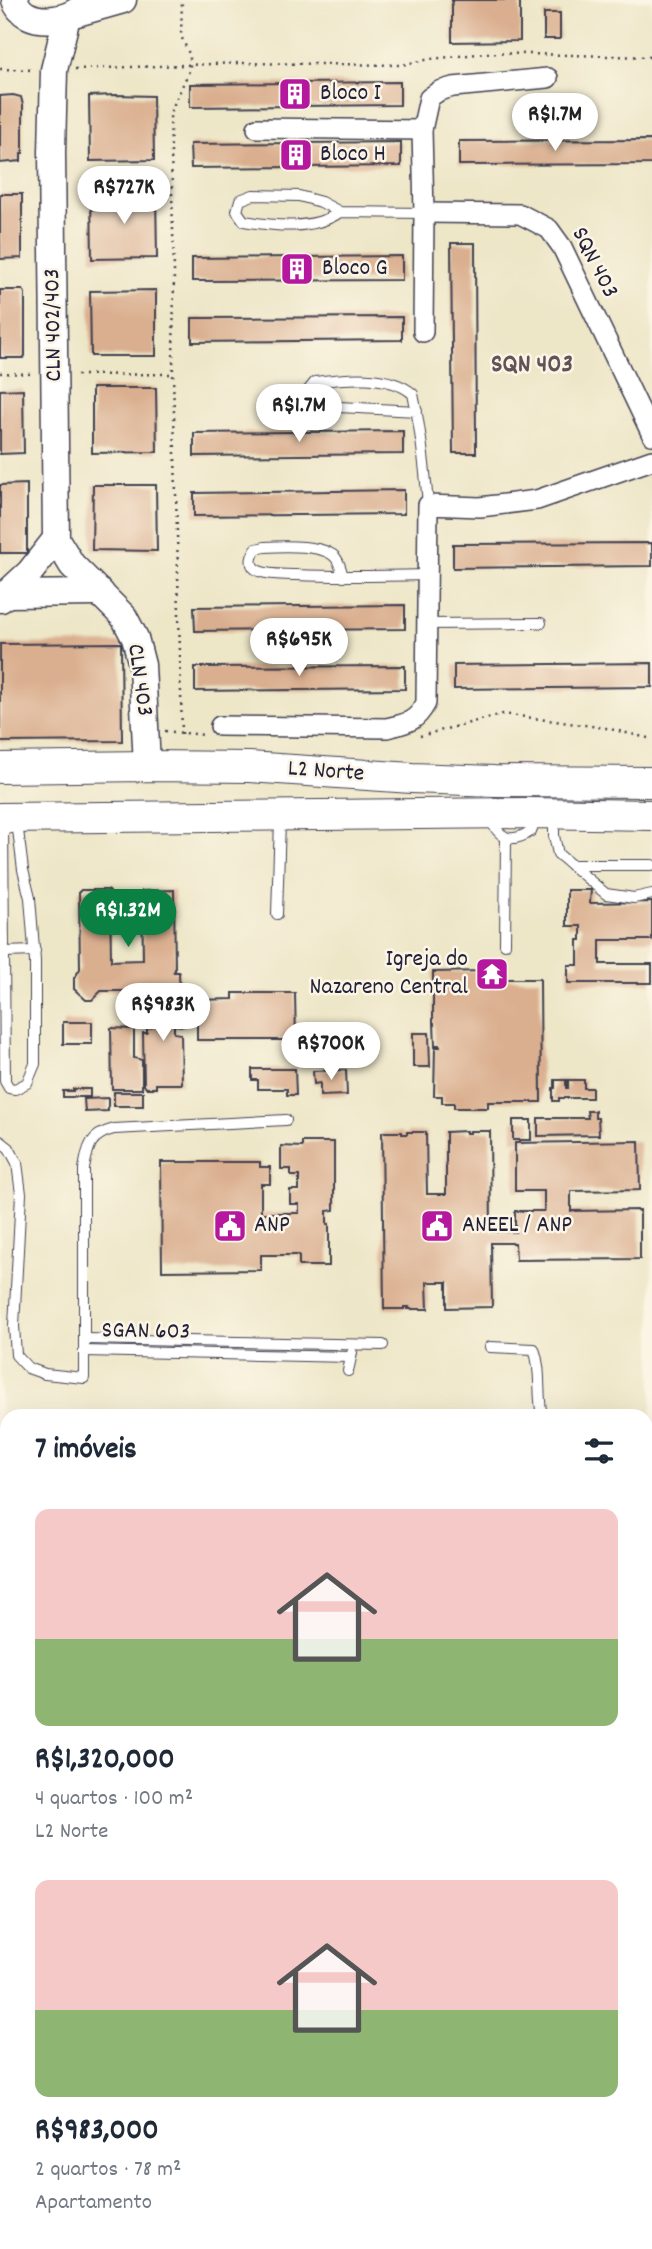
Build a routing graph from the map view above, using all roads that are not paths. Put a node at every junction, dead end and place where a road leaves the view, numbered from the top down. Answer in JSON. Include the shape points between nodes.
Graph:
{"nodes":[{"id":1,"x":123,"y":0,"type":"edge"},
{"id":2,"x":18,"y":8,"type":"edge"},
{"id":3,"x":78,"y":10,"type":"edge"},
{"id":4,"x":54,"y":70,"type":"junction"},
{"id":5,"x":548,"y":78,"type":"dead end"},
{"id":6,"x":257,"y":128,"type":"dead end"},
{"id":7,"x":422,"y":130,"type":"junction"},
{"id":8,"x":340,"y":212,"type":"junction"},
{"id":9,"x":424,"y":213,"type":"junction"},
{"id":10,"x":423,"y":332,"type":"dead end"},
{"id":11,"x":417,"y":411,"type":"junction"},
{"id":12,"x":652,"y":435,"type":"edge"},
{"id":13,"x":652,"y":460,"type":"edge"},
{"id":14,"x":428,"y":505,"type":"junction"},
{"id":15,"x":56,"y":539,"type":"junction"},
{"id":16,"x":426,"y":575,"type":"junction"},
{"id":17,"x":343,"y":577,"type":"junction"},
{"id":18,"x":101,"y":593,"type":"junction"},
{"id":19,"x":2,"y":597,"type":"edge"},
{"id":20,"x":541,"y":623,"type":"dead end"},
{"id":21,"x":426,"y":624,"type":"junction"},
{"id":22,"x":220,"y":726,"type":"dead end"},
{"id":23,"x":147,"y":766,"type":"junction"},
{"id":24,"x":249,"y":767,"type":"junction"},
{"id":25,"x":0,"y":768,"type":"edge"},
{"id":26,"x":652,"y":782,"type":"edge"},
{"id":27,"x":488,"y":813,"type":"junction"},
{"id":28,"x":546,"y":813,"type":"junction"},
{"id":29,"x":246,"y":816,"type":"junction"},
{"id":30,"x":281,"y":816,"type":"junction"},
{"id":31,"x":652,"y":816,"type":"edge"},
{"id":32,"x":6,"y":818,"type":"edge"},
{"id":33,"x":506,"y":838,"type":"junction"},
{"id":34,"x":571,"y":865,"type":"junction"},
{"id":35,"x":652,"y":865,"type":"edge"},
{"id":36,"x":652,"y":894,"type":"edge"},
{"id":37,"x":278,"y":914,"type":"dead end"},
{"id":38,"x":505,"y":944,"type":"dead end"},
{"id":39,"x":35,"y":951,"type":"junction"},
{"id":40,"x":4,"y":952,"type":"junction"},
{"id":41,"x":286,"y":1120,"type":"dead end"},
{"id":42,"x":0,"y":1141,"type":"edge"},
{"id":43,"x":85,"y":1339,"type":"junction"},
{"id":44,"x":354,"y":1345,"type":"junction"},
{"id":45,"x":383,"y":1345,"type":"dead end"},
{"id":46,"x":490,"y":1347,"type":"dead end"},
{"id":47,"x":84,"y":1351,"type":"junction"},
{"id":48,"x":351,"y":1357,"type":"junction"},
{"id":49,"x":348,"y":1371,"type":"dead end"},
{"id":50,"x":541,"y":1409,"type":"edge"}],
"edges":[{"from":1,"to":3,"type":"street"},
{"from":2,"to":3,"type":"street","via":[[55,19]]},
{"from":2,"to":4,"type":"street","name":"CLN 402/403"},
{"from":3,"to":4,"type":"street","name":"CLN 402/403"},
{"from":4,"to":15,"type":"street","name":"CLN 402/403"},
{"from":5,"to":7,"type":"street","via":[[439,91],[429,98]]},
{"from":6,"to":7,"type":"street"},
{"from":7,"to":9,"type":"street"},
{"from":8,"to":8,"type":"lane","name":"SQN 403","via":[[299,196],[253,195],[240,200],[237,212],[244,221],[263,224],[318,223]]},
{"from":8,"to":9,"type":"lane","name":"SQN 403"},
{"from":9,"to":10,"type":"street"},
{"from":9,"to":12,"type":"street","name":"SQN 403","via":[[520,214],[549,229],[562,247]]},
{"from":11,"to":11,"type":"lane","via":[[319,406],[311,403],[307,392],[315,382],[373,380],[407,388]]},
{"from":11,"to":14,"type":"lane"},
{"from":13,"to":14,"type":"street","via":[[537,500],[480,507]]},
{"from":14,"to":16,"type":"street"},
{"from":15,"to":18,"type":"street","name":"CLN 403","via":[[72,565]]},
{"from":15,"to":19,"type":"street"},
{"from":16,"to":17,"type":"lane"},
{"from":16,"to":21,"type":"street"},
{"from":17,"to":17,"type":"lane","via":[[269,573],[256,569],[251,559],[257,549],[317,549],[333,554]]},
{"from":18,"to":19,"type":"street"},
{"from":18,"to":23,"type":"street","name":"CLN 403","via":[[124,617],[135,638],[142,665]]},
{"from":20,"to":21,"type":"lane"},
{"from":21,"to":22,"type":"street","via":[[426,703],[406,724],[387,728]]},
{"from":23,"to":24,"type":"main road","name":"L2 Norte"},
{"from":23,"to":25,"type":"main road","name":"L2 Norte"},
{"from":24,"to":26,"type":"main road","name":"L2 Norte","via":[[426,779]]},
{"from":24,"to":29,"type":"main road"},
{"from":27,"to":28,"type":"main road","name":"L2 Norte"},
{"from":27,"to":30,"type":"main road","name":"L2 Norte"},
{"from":27,"to":33,"type":"lane","via":[[496,832]]},
{"from":28,"to":31,"type":"main road","name":"L2 Norte"},
{"from":28,"to":33,"type":"lane","via":[[521,838]]},
{"from":28,"to":34,"type":"lane","via":[[558,854]]},
{"from":29,"to":30,"type":"main road","name":"L2 Norte"},
{"from":29,"to":32,"type":"main road","name":"L2 Norte"},
{"from":30,"to":37,"type":"lane"},
{"from":32,"to":39,"type":"lane","via":[[30,898]]},
{"from":32,"to":40,"type":"lane"},
{"from":33,"to":38,"type":"lane"},
{"from":34,"to":35,"type":"lane"},
{"from":34,"to":36,"type":"lane","via":[[606,894],[635,898]]},
{"from":39,"to":40,"type":"lane"},
{"from":39,"to":40,"type":"lane","via":[[35,1064],[27,1083],[15,1089],[5,1080]]},
{"from":41,"to":43,"type":"lane","via":[[114,1129],[93,1139],[84,1169]]},
{"from":42,"to":47,"type":"lane","via":[[17,1163],[21,1194],[16,1355],[23,1365],[45,1374],[84,1378]]},
{"from":43,"to":44,"type":"lane","name":"SGAN 603"},
{"from":43,"to":47,"type":"lane","name":"SGAN 603"},
{"from":44,"to":45,"type":"lane","name":"SGAN 603"},
{"from":44,"to":48,"type":"lane"},
{"from":46,"to":50,"type":"lane","via":[[534,1349]]},
{"from":47,"to":48,"type":"lane","name":"SGAN 603"},
{"from":48,"to":49,"type":"lane"}]}
